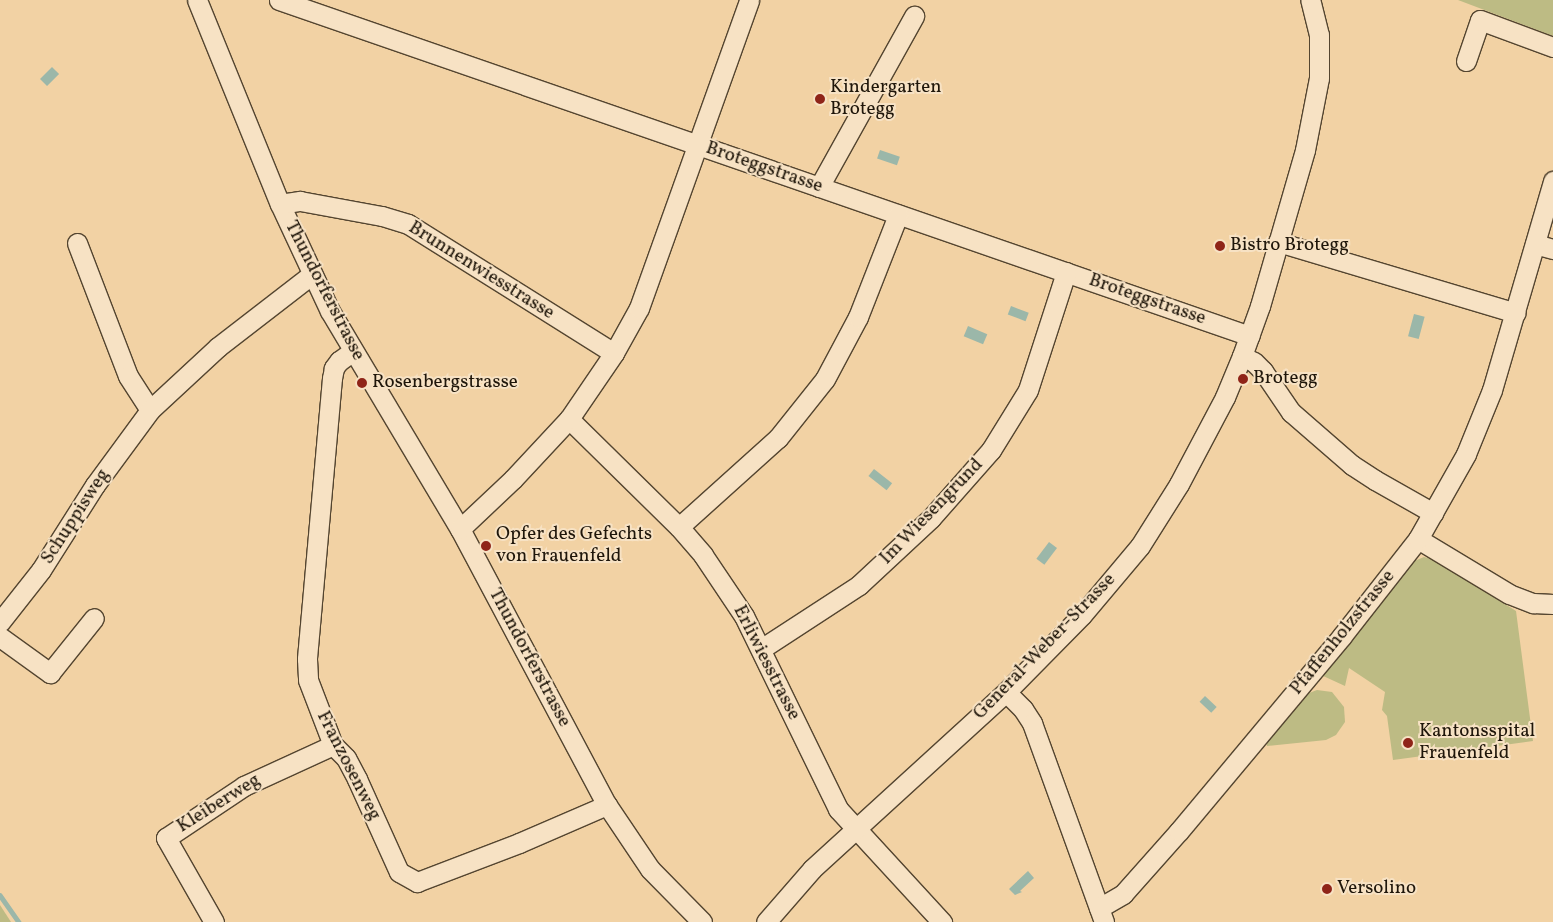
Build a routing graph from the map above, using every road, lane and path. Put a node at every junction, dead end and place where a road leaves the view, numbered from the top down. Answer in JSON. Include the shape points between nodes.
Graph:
{"nodes":[{"id":1,"x":197,"y":0,"type":"edge"},
{"id":2,"x":279,"y":0,"type":"edge"},
{"id":3,"x":749,"y":0,"type":"edge"},
{"id":4,"x":1310,"y":0,"type":"edge"},
{"id":5,"x":914,"y":16,"type":"dead end"},
{"id":6,"x":1553,"y":47,"type":"edge"},
{"id":7,"x":1466,"y":61,"type":"dead end"},
{"id":8,"x":699,"y":145,"type":"junction"},
{"id":9,"x":1553,"y":181,"type":"edge"},
{"id":10,"x":819,"y":187,"type":"junction"},
{"id":11,"x":280,"y":204,"type":"junction"},
{"id":12,"x":898,"y":215,"type":"junction"},
{"id":13,"x":1278,"y":242,"type":"junction"},
{"id":14,"x":77,"y":243,"type":"dead end"},
{"id":15,"x":1544,"y":247,"type":"edge"},
{"id":16,"x":1066,"y":272,"type":"junction"},
{"id":17,"x":311,"y":275,"type":"junction"},
{"id":18,"x":1516,"y":313,"type":"junction"},
{"id":19,"x":1250,"y":336,"type":"junction"},
{"id":20,"x":353,"y":351,"type":"junction"},
{"id":21,"x":614,"y":353,"type":"junction"},
{"id":22,"x":1242,"y":356,"type":"junction"},
{"id":23,"x":150,"y":410,"type":"junction"},
{"id":24,"x":569,"y":419,"type":"junction"},
{"id":25,"x":1434,"y":512,"type":"junction"},
{"id":26,"x":679,"y":526,"type":"junction"},
{"id":27,"x":460,"y":529,"type":"junction"},
{"id":28,"x":1418,"y":539,"type":"junction"},
{"id":29,"x":1553,"y":604,"type":"edge"},
{"id":30,"x":94,"y":618,"type":"dead end"},
{"id":31,"x":0,"y":622,"type":"edge"},
{"id":32,"x":0,"y":637,"type":"edge"},
{"id":33,"x":761,"y":649,"type":"junction"},
{"id":34,"x":1006,"y":692,"type":"junction"},
{"id":35,"x":333,"y":745,"type":"junction"},
{"id":36,"x":607,"y":805,"type":"junction"},
{"id":37,"x":856,"y":829,"type":"junction"},
{"id":38,"x":1102,"y":915,"type":"edge"},
{"id":39,"x":214,"y":922,"type":"edge"},
{"id":40,"x":702,"y":922,"type":"edge"},
{"id":41,"x":766,"y":922,"type":"edge"},
{"id":42,"x":942,"y":922,"type":"edge"}],
"edges":[{"from":1,"to":11,"type":"street","name":"Thundorferstrasse"},
{"from":2,"to":8,"type":"street","name":"Broteggstrasse"},
{"from":3,"to":8,"type":"street"},
{"from":4,"to":13,"type":"street","name":"General-Weber-Strasse","via":[[1319,36],[1317,94],[1305,150]]},
{"from":5,"to":10,"type":"street"},
{"from":6,"to":7,"type":"street","via":[[1480,20]]},
{"from":8,"to":10,"type":"street","name":"Broteggstrasse"},
{"from":8,"to":21,"type":"street","via":[[639,308]]},
{"from":9,"to":15,"type":"street","name":"Pfaffenholzstrasse"},
{"from":10,"to":12,"type":"street","name":"Broteggstrasse"},
{"from":11,"to":17,"type":"street","name":"Thundorferstrasse"},
{"from":11,"to":21,"type":"street","name":"Brunnenwiesstrasse","via":[[300,201],[408,224]]},
{"from":12,"to":16,"type":"street","name":"Broteggstrasse"},
{"from":12,"to":26,"type":"street","via":[[858,317],[825,378],[778,438]]},
{"from":13,"to":18,"type":"street"},
{"from":13,"to":19,"type":"street","name":"General-Weber-Strasse"},
{"from":14,"to":23,"type":"street","via":[[128,376]]},
{"from":15,"to":18,"type":"street","name":"Pfaffenholzstrasse"},
{"from":16,"to":19,"type":"street","name":"Broteggstrasse"},
{"from":16,"to":33,"type":"street","name":"Im Wiesengrund","via":[[1028,390],[991,450],[931,518],[858,585]]},
{"from":17,"to":20,"type":"street","name":"Thundorferstrasse"},
{"from":17,"to":23,"type":"street","name":"Schuppisweg","via":[[218,347]]},
{"from":18,"to":25,"type":"street","name":"Pfaffenholzstrasse","via":[[1492,390],[1466,454]]},
{"from":19,"to":22,"type":"street","name":"General-Weber-Strasse"},
{"from":20,"to":27,"type":"street","name":"Thundorferstrasse"},
{"from":20,"to":35,"type":"street","name":"Franzosenweg","via":[[339,361],[332,378],[307,659],[312,694]]},
{"from":21,"to":24,"type":"street"},
{"from":22,"to":25,"type":"street","via":[[1263,371],[1291,412],[1352,465]]},
{"from":22,"to":34,"type":"street","name":"General-Weber-Strasse","via":[[1193,460],[1140,546],[1082,615]]},
{"from":23,"to":31,"type":"street","name":"Schuppisweg","via":[[95,485],[41,570]]},
{"from":24,"to":26,"type":"street","name":"Erliwiesstrasse"},
{"from":24,"to":27,"type":"street","via":[[514,479]]},
{"from":25,"to":28,"type":"street","name":"Pfaffenholzstrasse"},
{"from":26,"to":33,"type":"street","name":"Erliwiesstrasse","via":[[727,588]]},
{"from":27,"to":36,"type":"street","name":"Thundorferstrasse"},
{"from":28,"to":29,"type":"street","via":[[1509,594],[1533,603]]},
{"from":28,"to":38,"type":"street","name":"Pfaffenholzstrasse","via":[[1336,644],[1179,831]]},
{"from":30,"to":32,"type":"street","via":[[50,673]]},
{"from":33,"to":37,"type":"street","name":"Erliwiesstrasse","via":[[838,809]]},
{"from":34,"to":37,"type":"street","name":"General-Weber-Strasse"},
{"from":34,"to":38,"type":"street","via":[[1023,708],[1032,723]]},
{"from":35,"to":36,"type":"street","name":"Franzosenweg","via":[[346,758],[357,778],[399,872],[417,882]]},
{"from":35,"to":39,"type":"street","name":"Kleiberweg","via":[[244,786],[166,838]]},
{"from":36,"to":40,"type":"street","name":"Thundorferstrasse","via":[[650,869]]},
{"from":37,"to":41,"type":"street","name":"General-Weber-Strasse","via":[[796,886]]},
{"from":37,"to":42,"type":"street","name":"Erliwiesstrasse"}]}
